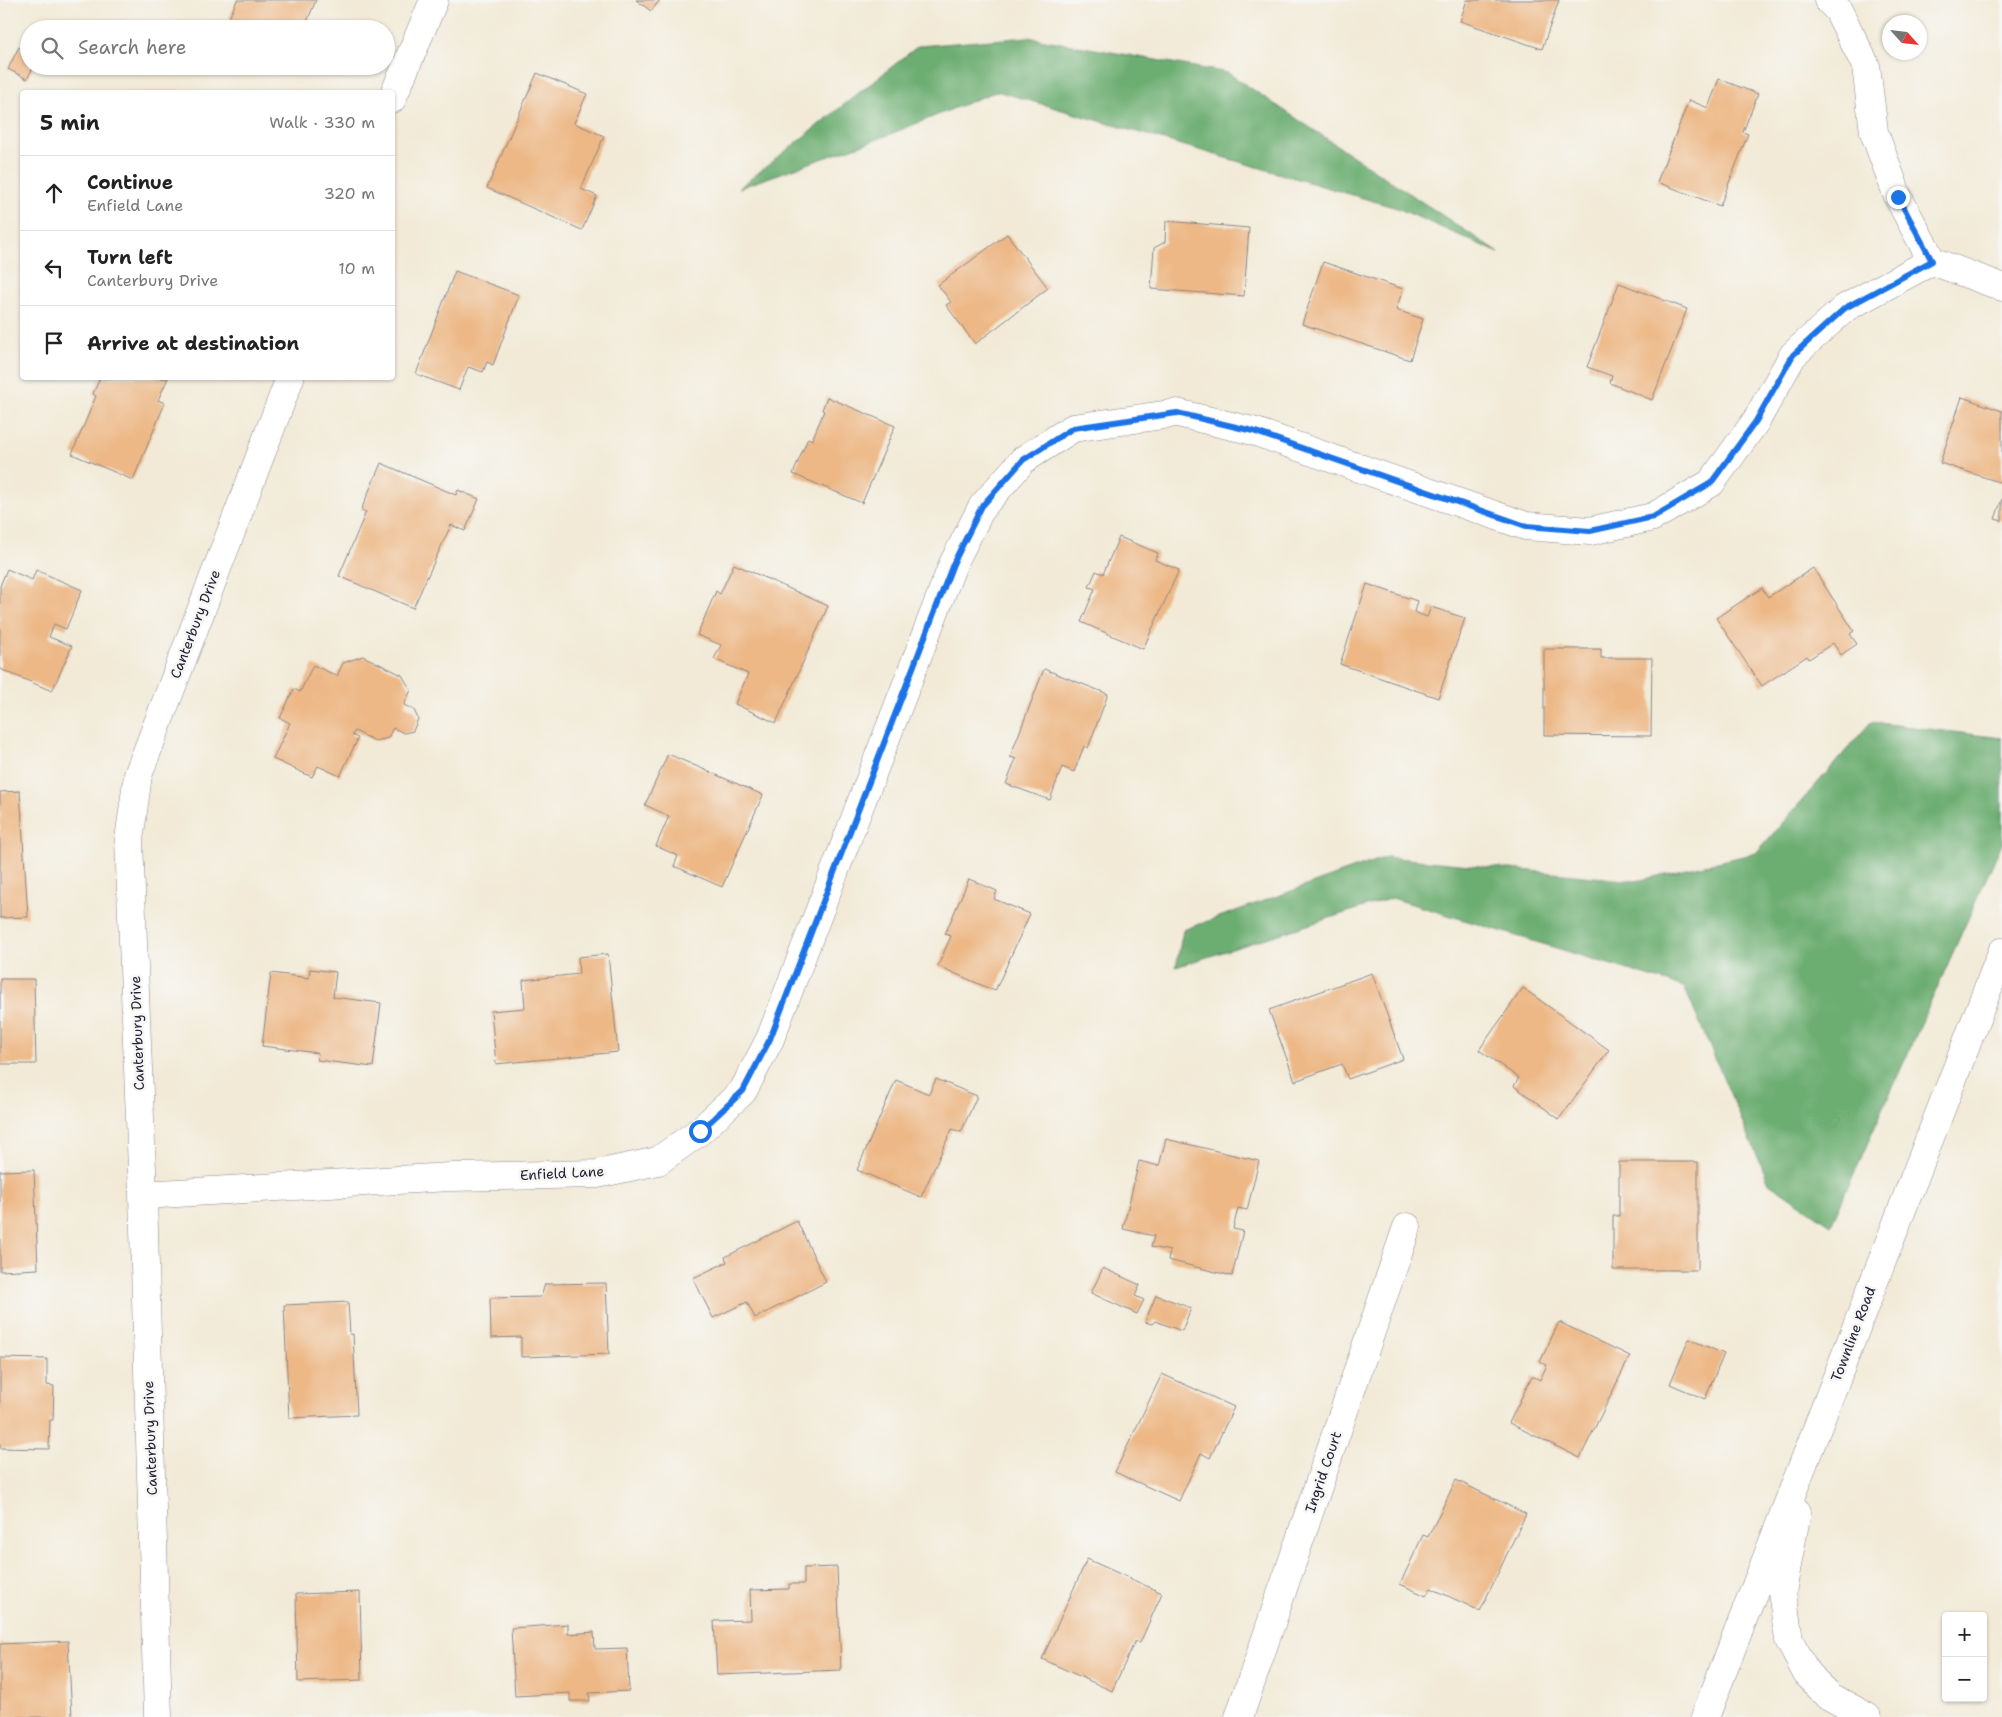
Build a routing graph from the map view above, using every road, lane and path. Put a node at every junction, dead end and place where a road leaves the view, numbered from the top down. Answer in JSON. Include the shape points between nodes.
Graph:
{"nodes":[{"id":1,"x":434,"y":0,"type":"edge"},
{"id":2,"x":1828,"y":0,"type":"edge"},
{"id":3,"x":395,"y":92,"type":"edge"},
{"id":4,"x":1932,"y":261,"type":"junction"},
{"id":5,"x":2002,"y":286,"type":"edge"},
{"id":6,"x":289,"y":380,"type":"edge"},
{"id":7,"x":2002,"y":952,"type":"edge"},
{"id":8,"x":143,"y":1195,"type":"junction"},
{"id":9,"x":1407,"y":1227,"type":"dead end"},
{"id":10,"x":1833,"y":1385,"type":"junction"},
{"id":11,"x":158,"y":1717,"type":"edge"},
{"id":12,"x":1239,"y":1717,"type":"edge"},
{"id":13,"x":1705,"y":1717,"type":"edge"},
{"id":14,"x":1867,"y":1717,"type":"edge"}],
"edges":[{"from":1,"to":3,"type":"street"},
{"from":2,"to":4,"type":"street","via":[[1838,10],[1866,66],[1874,132],[1898,197]]},
{"from":4,"to":5,"type":"street"},
{"from":4,"to":8,"type":"street","name":"Enfield Lane","via":[[1845,308],[1793,355],[1756,421],[1711,483],[1653,517],[1590,531],[1526,526],[1253,431],[1177,413],[1073,428],[1023,460],[982,506],[953,564],[770,1039],[743,1091],[700,1131],[658,1161],[597,1174],[450,1177]]},
{"from":6,"to":8,"type":"street","name":"Canterbury Drive","via":[[138,775],[129,840]]},
{"from":7,"to":10,"type":"street","name":"Townline Road"},
{"from":8,"to":11,"type":"street","name":"Canterbury Drive"},
{"from":9,"to":12,"type":"street","name":"Ingrid Court"},
{"from":10,"to":13,"type":"street","name":"Townline Road"},
{"from":10,"to":14,"type":"street","via":[[1799,1505],[1782,1592],[1789,1640],[1806,1674],[1831,1697]]}]}
